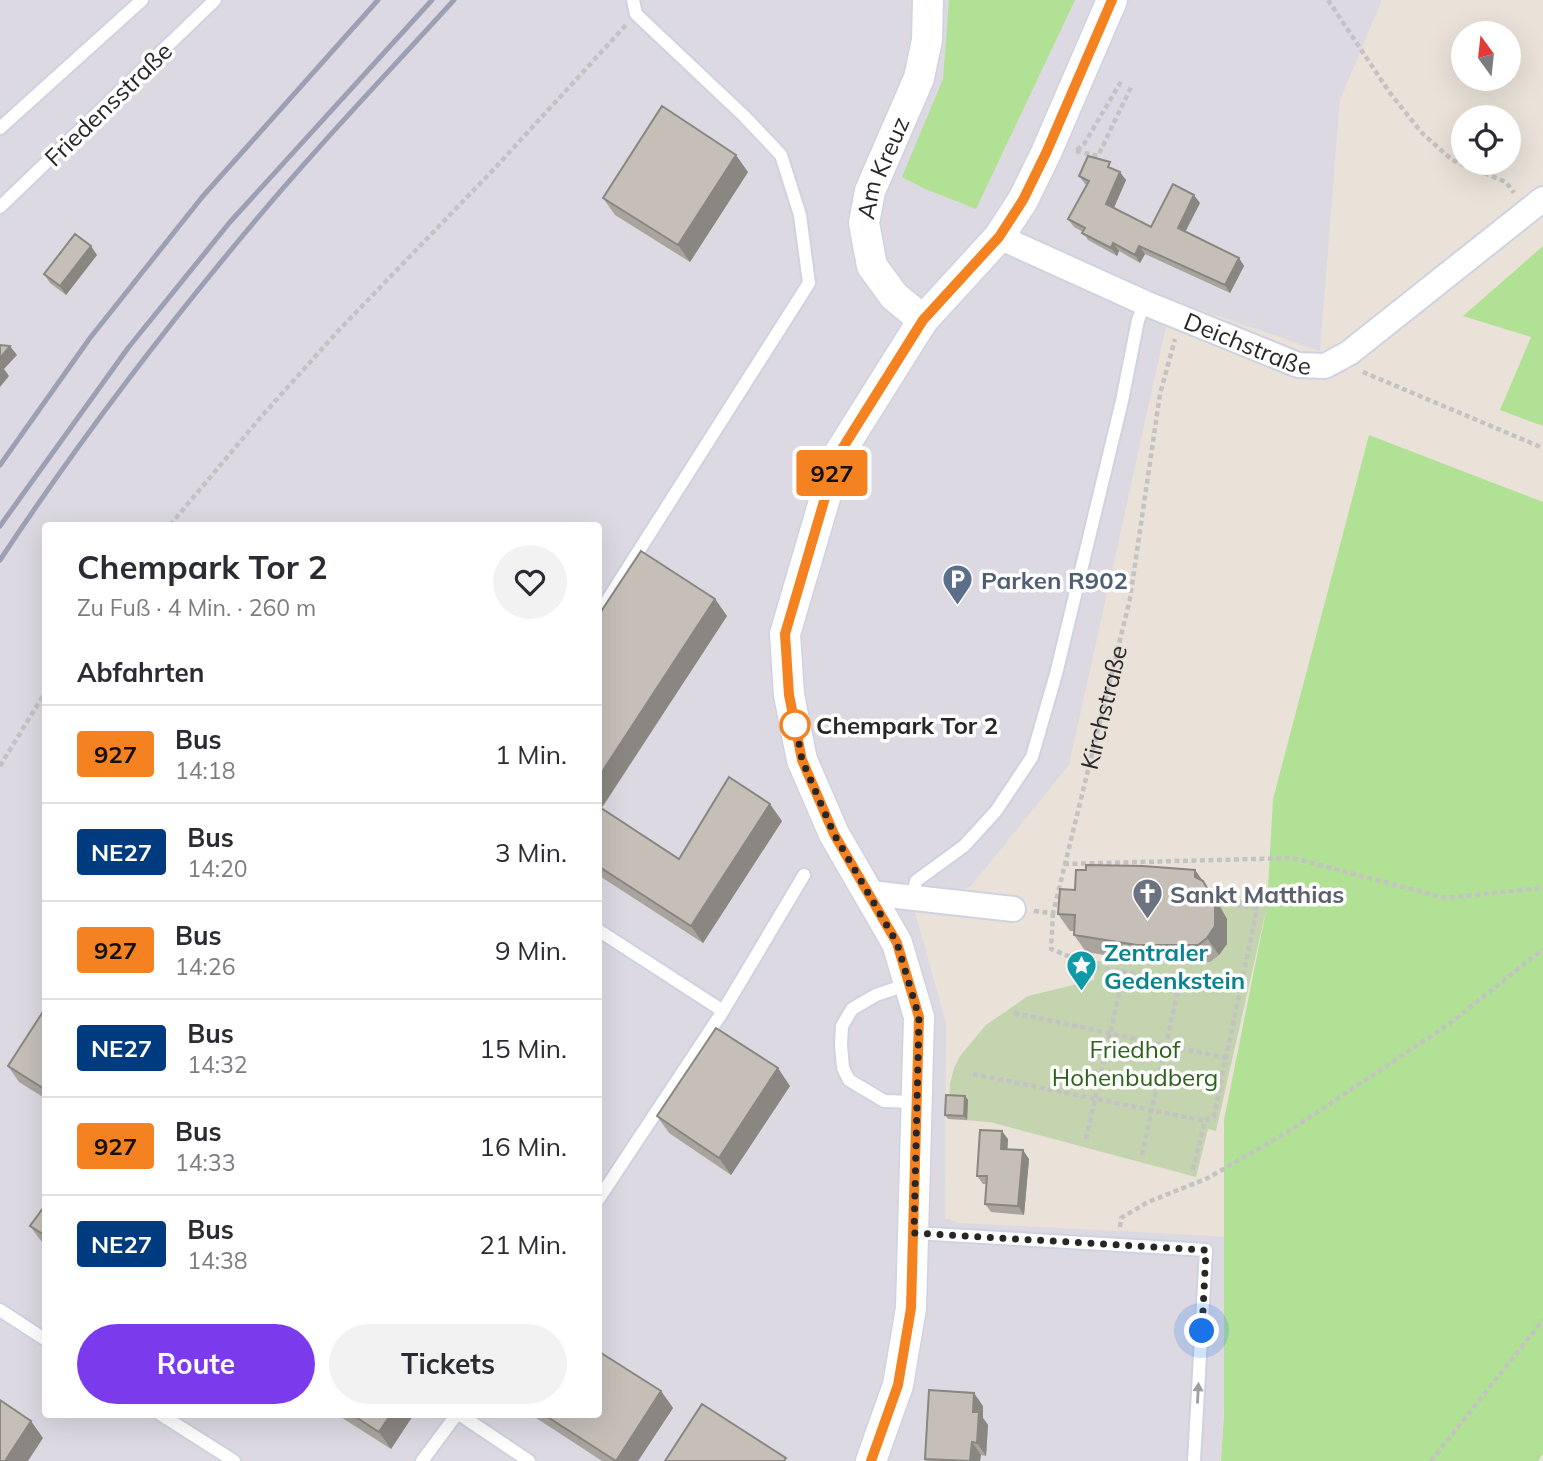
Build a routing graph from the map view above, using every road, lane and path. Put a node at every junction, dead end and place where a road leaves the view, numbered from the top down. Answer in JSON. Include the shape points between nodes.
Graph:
{"nodes":[{"id":1,"x":142,"y":0,"type":"edge"},
{"id":2,"x":215,"y":0,"type":"edge"},
{"id":3,"x":633,"y":0,"type":"edge"},
{"id":4,"x":928,"y":0,"type":"edge"},
{"id":5,"x":1112,"y":0,"type":"edge"},
{"id":6,"x":1328,"y":0,"type":"edge"},
{"id":7,"x":636,"y":14,"type":"junction"},
{"id":8,"x":1122,"y":80,"type":"dead end"},
{"id":9,"x":1132,"y":85,"type":"dead end"},
{"id":10,"x":0,"y":128,"type":"edge"},
{"id":11,"x":1076,"y":151,"type":"junction"},
{"id":12,"x":1046,"y":153,"type":"junction"},
{"id":13,"x":1535,"y":205,"type":"edge"},
{"id":14,"x":0,"y":207,"type":"edge"},
{"id":15,"x":999,"y":237,"type":"junction"},
{"id":16,"x":1145,"y":303,"type":"junction"},
{"id":17,"x":1183,"y":319,"type":"junction"},
{"id":18,"x":923,"y":320,"type":"junction"},
{"id":19,"x":1349,"y":353,"type":"junction"},
{"id":20,"x":1543,"y":448,"type":"edge"},
{"id":21,"x":173,"y":522,"type":"edge"},
{"id":22,"x":602,"y":609,"type":"edge"},
{"id":23,"x":42,"y":698,"type":"edge"},
{"id":24,"x":0,"y":766,"type":"edge"},
{"id":25,"x":1064,"y":864,"type":"junction"},
{"id":26,"x":804,"y":876,"type":"dead end"},
{"id":27,"x":1543,"y":888,"type":"edge"},
{"id":28,"x":870,"y":893,"type":"junction"},
{"id":29,"x":913,"y":897,"type":"junction"},
{"id":30,"x":1227,"y":903,"type":"dead end"},
{"id":31,"x":1013,"y":909,"type":"joint"},
{"id":32,"x":1054,"y":913,"type":"junction"},
{"id":33,"x":602,"y":933,"type":"edge"},
{"id":34,"x":1543,"y":949,"type":"edge"},
{"id":35,"x":1124,"y":972,"type":"junction"},
{"id":36,"x":1180,"y":981,"type":"junction"},
{"id":37,"x":910,"y":984,"type":"junction"},
{"id":38,"x":1240,"y":991,"type":"junction"},
{"id":39,"x":723,"y":1011,"type":"junction"},
{"id":40,"x":1014,"y":1013,"type":"dead end"},
{"id":41,"x":1110,"y":1033,"type":"junction"},
{"id":42,"x":1167,"y":1045,"type":"junction"},
{"id":43,"x":1227,"y":1058,"type":"junction"},
{"id":44,"x":972,"y":1074,"type":"dead end"},
{"id":45,"x":1095,"y":1098,"type":"junction"},
{"id":46,"x":917,"y":1102,"type":"junction"},
{"id":47,"x":1152,"y":1110,"type":"junction"},
{"id":48,"x":1205,"y":1121,"type":"junction"},
{"id":49,"x":1086,"y":1139,"type":"dead end"},
{"id":50,"x":1142,"y":1155,"type":"dead end"},
{"id":51,"x":1193,"y":1170,"type":"dead end"},
{"id":52,"x":602,"y":1193,"type":"edge"},
{"id":53,"x":914,"y":1233,"type":"junction"},
{"id":54,"x":1117,"y":1245,"type":"junction"},
{"id":55,"x":0,"y":1310,"type":"edge"},
{"id":56,"x":1543,"y":1320,"type":"edge"},
{"id":57,"x":42,"y":1337,"type":"edge"},
{"id":58,"x":166,"y":1418,"type":"edge"},
{"id":59,"x":455,"y":1418,"type":"edge"},
{"id":60,"x":464,"y":1418,"type":"edge"},
{"id":61,"x":234,"y":1461,"type":"edge"},
{"id":62,"x":422,"y":1461,"type":"edge"},
{"id":63,"x":529,"y":1461,"type":"edge"},
{"id":64,"x":871,"y":1461,"type":"edge"},
{"id":65,"x":1195,"y":1461,"type":"edge"},
{"id":66,"x":1431,"y":1461,"type":"edge"}],
"edges":[{"from":1,"to":10,"type":"lane"},
{"from":2,"to":14,"type":"lane","name":"Friedensstraße"},
{"from":3,"to":7,"type":"lane"},
{"from":4,"to":18,"type":"street","name":"Am Kreuz","via":[[927,40],[919,78],[870,191],[864,223],[872,266],[894,296]]},
{"from":5,"to":12,"type":"street"},
{"from":6,"to":13,"type":"path","via":[[1422,133],[1452,160],[1506,182]]},
{"from":7,"to":21,"type":"path","via":[[339,330]]},
{"from":7,"to":22,"type":"lane","via":[[781,155],[800,215],[809,283]]},
{"from":8,"to":11,"type":"path"},
{"from":9,"to":11,"type":"path","via":[[1098,156]]},
{"from":11,"to":12,"type":"path","via":[[1070,156]]},
{"from":12,"to":15,"type":"street"},
{"from":13,"to":19,"type":"street","name":"Deichstraße"},
{"from":15,"to":16,"type":"street","name":"Deichstraße"},
{"from":15,"to":18,"type":"street"},
{"from":16,"to":17,"type":"street","name":"Deichstraße"},
{"from":16,"to":29,"type":"lane","via":[[1032,757],[996,811],[964,846],[916,881]]},
{"from":17,"to":19,"type":"street","name":"Deichstraße","via":[[1298,365],[1325,366]]},
{"from":17,"to":25,"type":"path","name":"Kirchstraße","via":[[1160,394],[1130,599]]},
{"from":18,"to":28,"type":"street","via":[[837,457],[785,634],[789,695],[802,760],[834,834]]},
{"from":19,"to":20,"type":"path","via":[[1362,372]]},
{"from":23,"to":24,"type":"path"},
{"from":25,"to":27,"type":"path","via":[[1293,858],[1445,898]]},
{"from":25,"to":32,"type":"path","name":"Kirchstraße"},
{"from":26,"to":39,"type":"lane"},
{"from":28,"to":29,"type":"street"},
{"from":28,"to":37,"type":"street","via":[[897,943]]},
{"from":29,"to":31,"type":"street"},
{"from":30,"to":38,"type":"path","via":[[1256,909]]},
{"from":31,"to":32,"type":"path"},
{"from":32,"to":35,"type":"path","name":"Kirchstraße","via":[[1051,949],[1095,967]]},
{"from":33,"to":39,"type":"lane"},
{"from":34,"to":54,"type":"path","via":[[1449,1024],[1289,1131],[1208,1178],[1121,1218]]},
{"from":35,"to":36,"type":"path"},
{"from":35,"to":41,"type":"path"},
{"from":36,"to":38,"type":"path"},
{"from":36,"to":42,"type":"path"},
{"from":37,"to":46,"type":"street","via":[[919,1017]]},
{"from":37,"to":46,"type":"lane","via":[[852,1009],[842,1026],[842,1057],[849,1080],[872,1095],[884,1101]]},
{"from":38,"to":43,"type":"path"},
{"from":39,"to":52,"type":"lane"},
{"from":40,"to":41,"type":"path"},
{"from":41,"to":42,"type":"path"},
{"from":41,"to":45,"type":"path"},
{"from":42,"to":43,"type":"path"},
{"from":42,"to":47,"type":"path"},
{"from":43,"to":48,"type":"path","via":[[1214,1116]]},
{"from":44,"to":45,"type":"path"},
{"from":45,"to":47,"type":"path"},
{"from":45,"to":49,"type":"path"},
{"from":46,"to":53,"type":"street"},
{"from":47,"to":48,"type":"path"},
{"from":47,"to":50,"type":"path"},
{"from":48,"to":51,"type":"path"},
{"from":53,"to":54,"type":"lane"},
{"from":53,"to":64,"type":"street","via":[[911,1308],[898,1385]]},
{"from":65,"to":54,"type":"lane","one_way":true,"via":[[1206,1250]]},
{"from":55,"to":57,"type":"lane"},
{"from":56,"to":66,"type":"path"},
{"from":58,"to":61,"type":"lane"},
{"from":59,"to":62,"type":"lane"},
{"from":60,"to":63,"type":"lane"}]}
